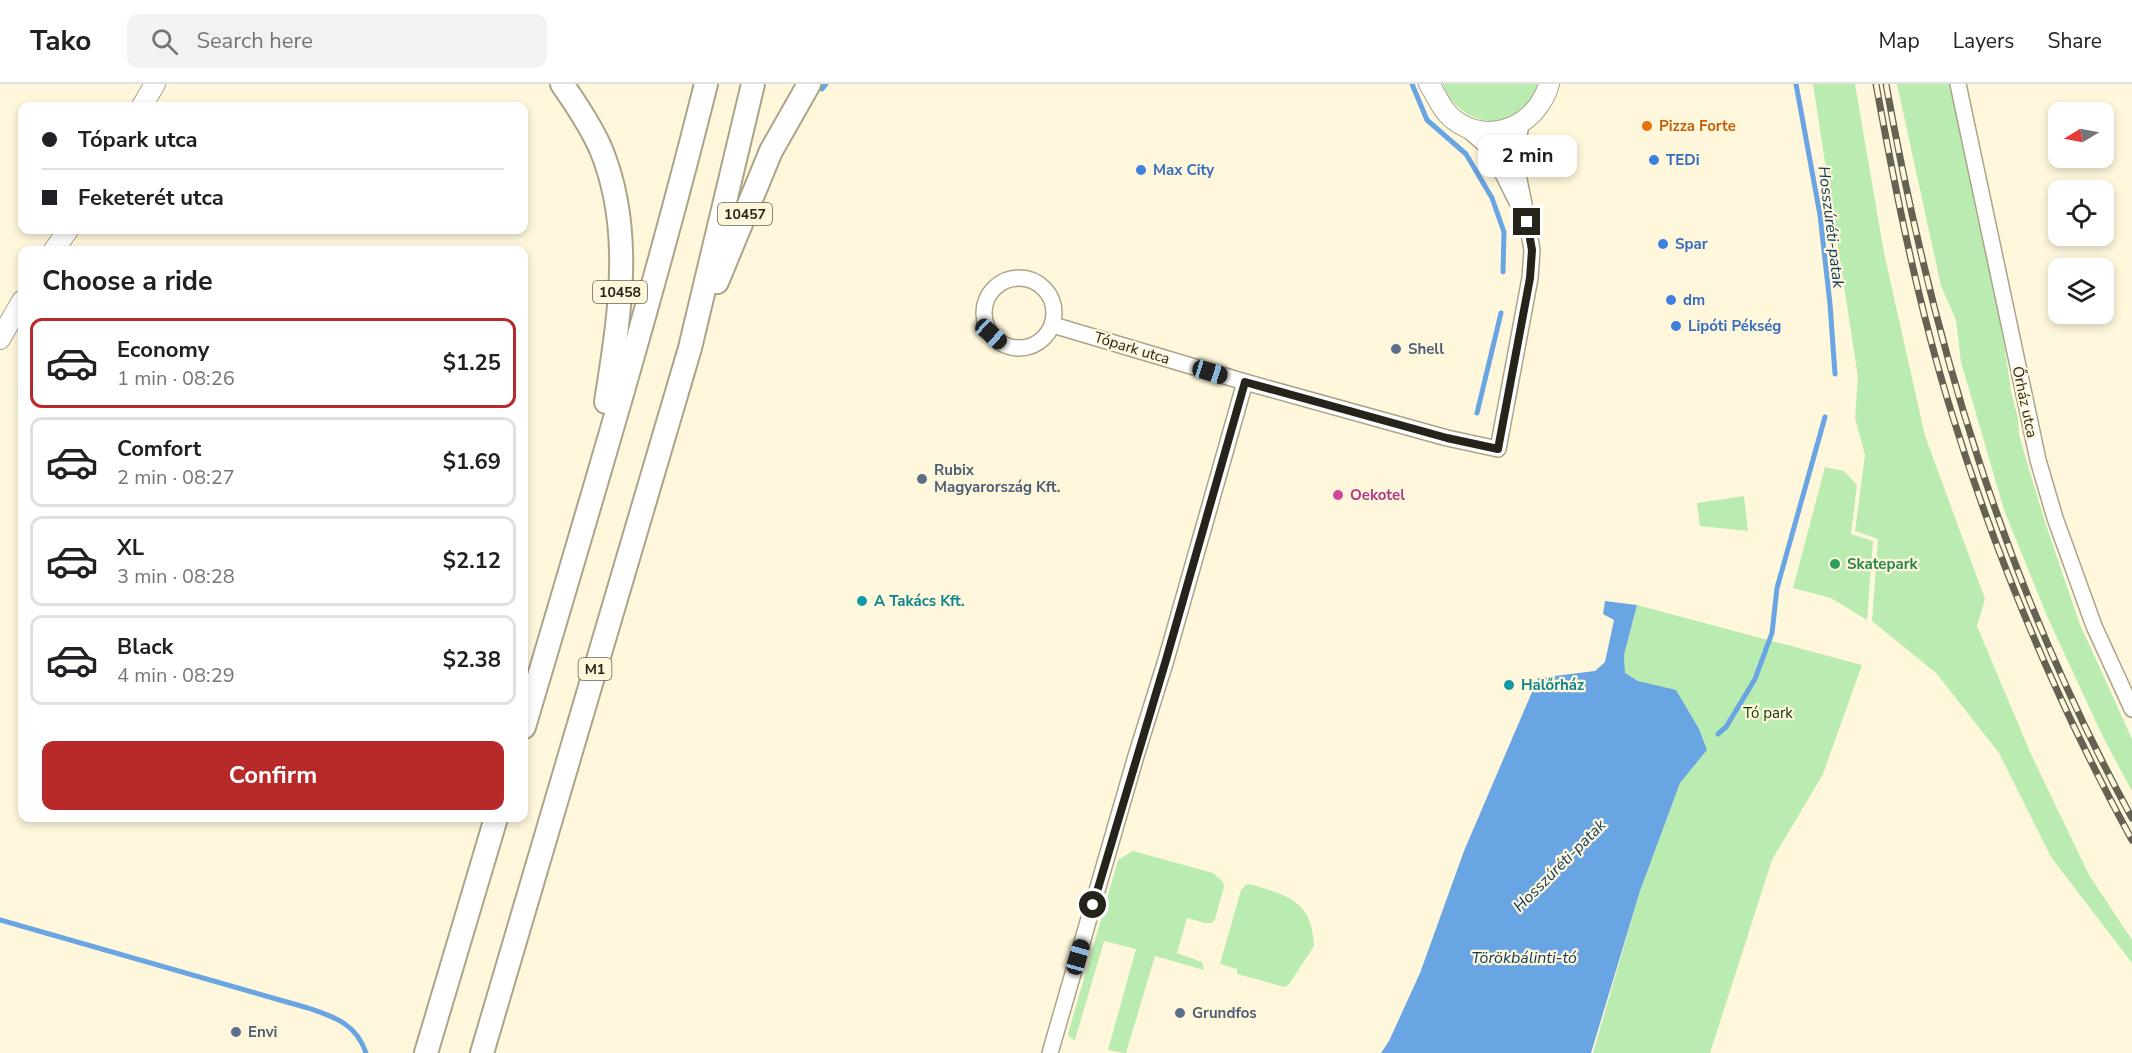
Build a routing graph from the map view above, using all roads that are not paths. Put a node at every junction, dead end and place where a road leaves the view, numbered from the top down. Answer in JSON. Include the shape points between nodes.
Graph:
{"nodes":[{"id":1,"x":155,"y":84,"type":"edge"},
{"id":2,"x":562,"y":84,"type":"edge"},
{"id":3,"x":706,"y":84,"type":"edge"},
{"id":4,"x":753,"y":84,"type":"edge"},
{"id":5,"x":809,"y":84,"type":"edge"},
{"id":6,"x":1958,"y":84,"type":"edge"},
{"id":7,"x":1431,"y":86,"type":"edge"},
{"id":8,"x":1550,"y":88,"type":"edge"},
{"id":9,"x":144,"y":102,"type":"edge"},
{"id":10,"x":1521,"y":124,"type":"junction"},
{"id":11,"x":1464,"y":126,"type":"junction"},
{"id":12,"x":1527,"y":222,"type":"junction"},
{"id":13,"x":18,"y":308,"type":"edge"},
{"id":14,"x":1053,"y":325,"type":"junction"},
{"id":15,"x":0,"y":339,"type":"edge"},
{"id":16,"x":690,"y":348,"type":"junction"},
{"id":17,"x":1245,"y":382,"type":"junction"},
{"id":18,"x":588,"y":510,"type":"junction"},
{"id":19,"x":2132,"y":709,"type":"edge"},
{"id":20,"x":528,"y":713,"type":"edge"},
{"id":21,"x":495,"y":822,"type":"edge"},
{"id":22,"x":426,"y":1053,"type":"edge"},
{"id":23,"x":482,"y":1053,"type":"edge"},
{"id":24,"x":1050,"y":1053,"type":"edge"}],
"edges":[{"from":1,"to":9,"type":"main road"},
{"from":2,"to":18,"type":"highway","number":"10458","via":[[600,147],[613,188],[621,241],[616,340]]},
{"from":3,"to":18,"type":"highway"},
{"from":4,"to":16,"type":"highway","number":"M1"},
{"from":5,"to":16,"type":"highway","number":"10457","via":[[771,151]]},
{"from":6,"to":19,"type":"street","name":"Őrház utca","via":[[2038,460],[2094,626]]},
{"from":7,"to":11,"type":"main road","via":[[1445,112]]},
{"from":8,"to":10,"type":"main road","via":[[1536,111]]},
{"from":10,"to":11,"type":"main road","via":[[1498,132]]},
{"from":10,"to":12,"type":"street","via":[[1515,160]]},
{"from":11,"to":12,"type":"street","via":[[1491,150]]},
{"from":12,"to":17,"type":"street","name":"Tópark utca","via":[[1532,250],[1530,278],[1498,449]]},
{"from":13,"to":15,"type":"main road"},
{"from":14,"to":14,"type":"street","via":[[1054,305],[1044,288],[1028,279],[1008,280],[992,291],[985,304],[985,320],[991,334],[1002,344],[1017,349],[1045,338]]},
{"from":14,"to":17,"type":"street","name":"Tópark utca"},
{"from":16,"to":23,"type":"highway","number":"M1"},
{"from":17,"to":24,"type":"street"},
{"from":18,"to":20,"type":"highway"},
{"from":21,"to":22,"type":"highway"}]}
